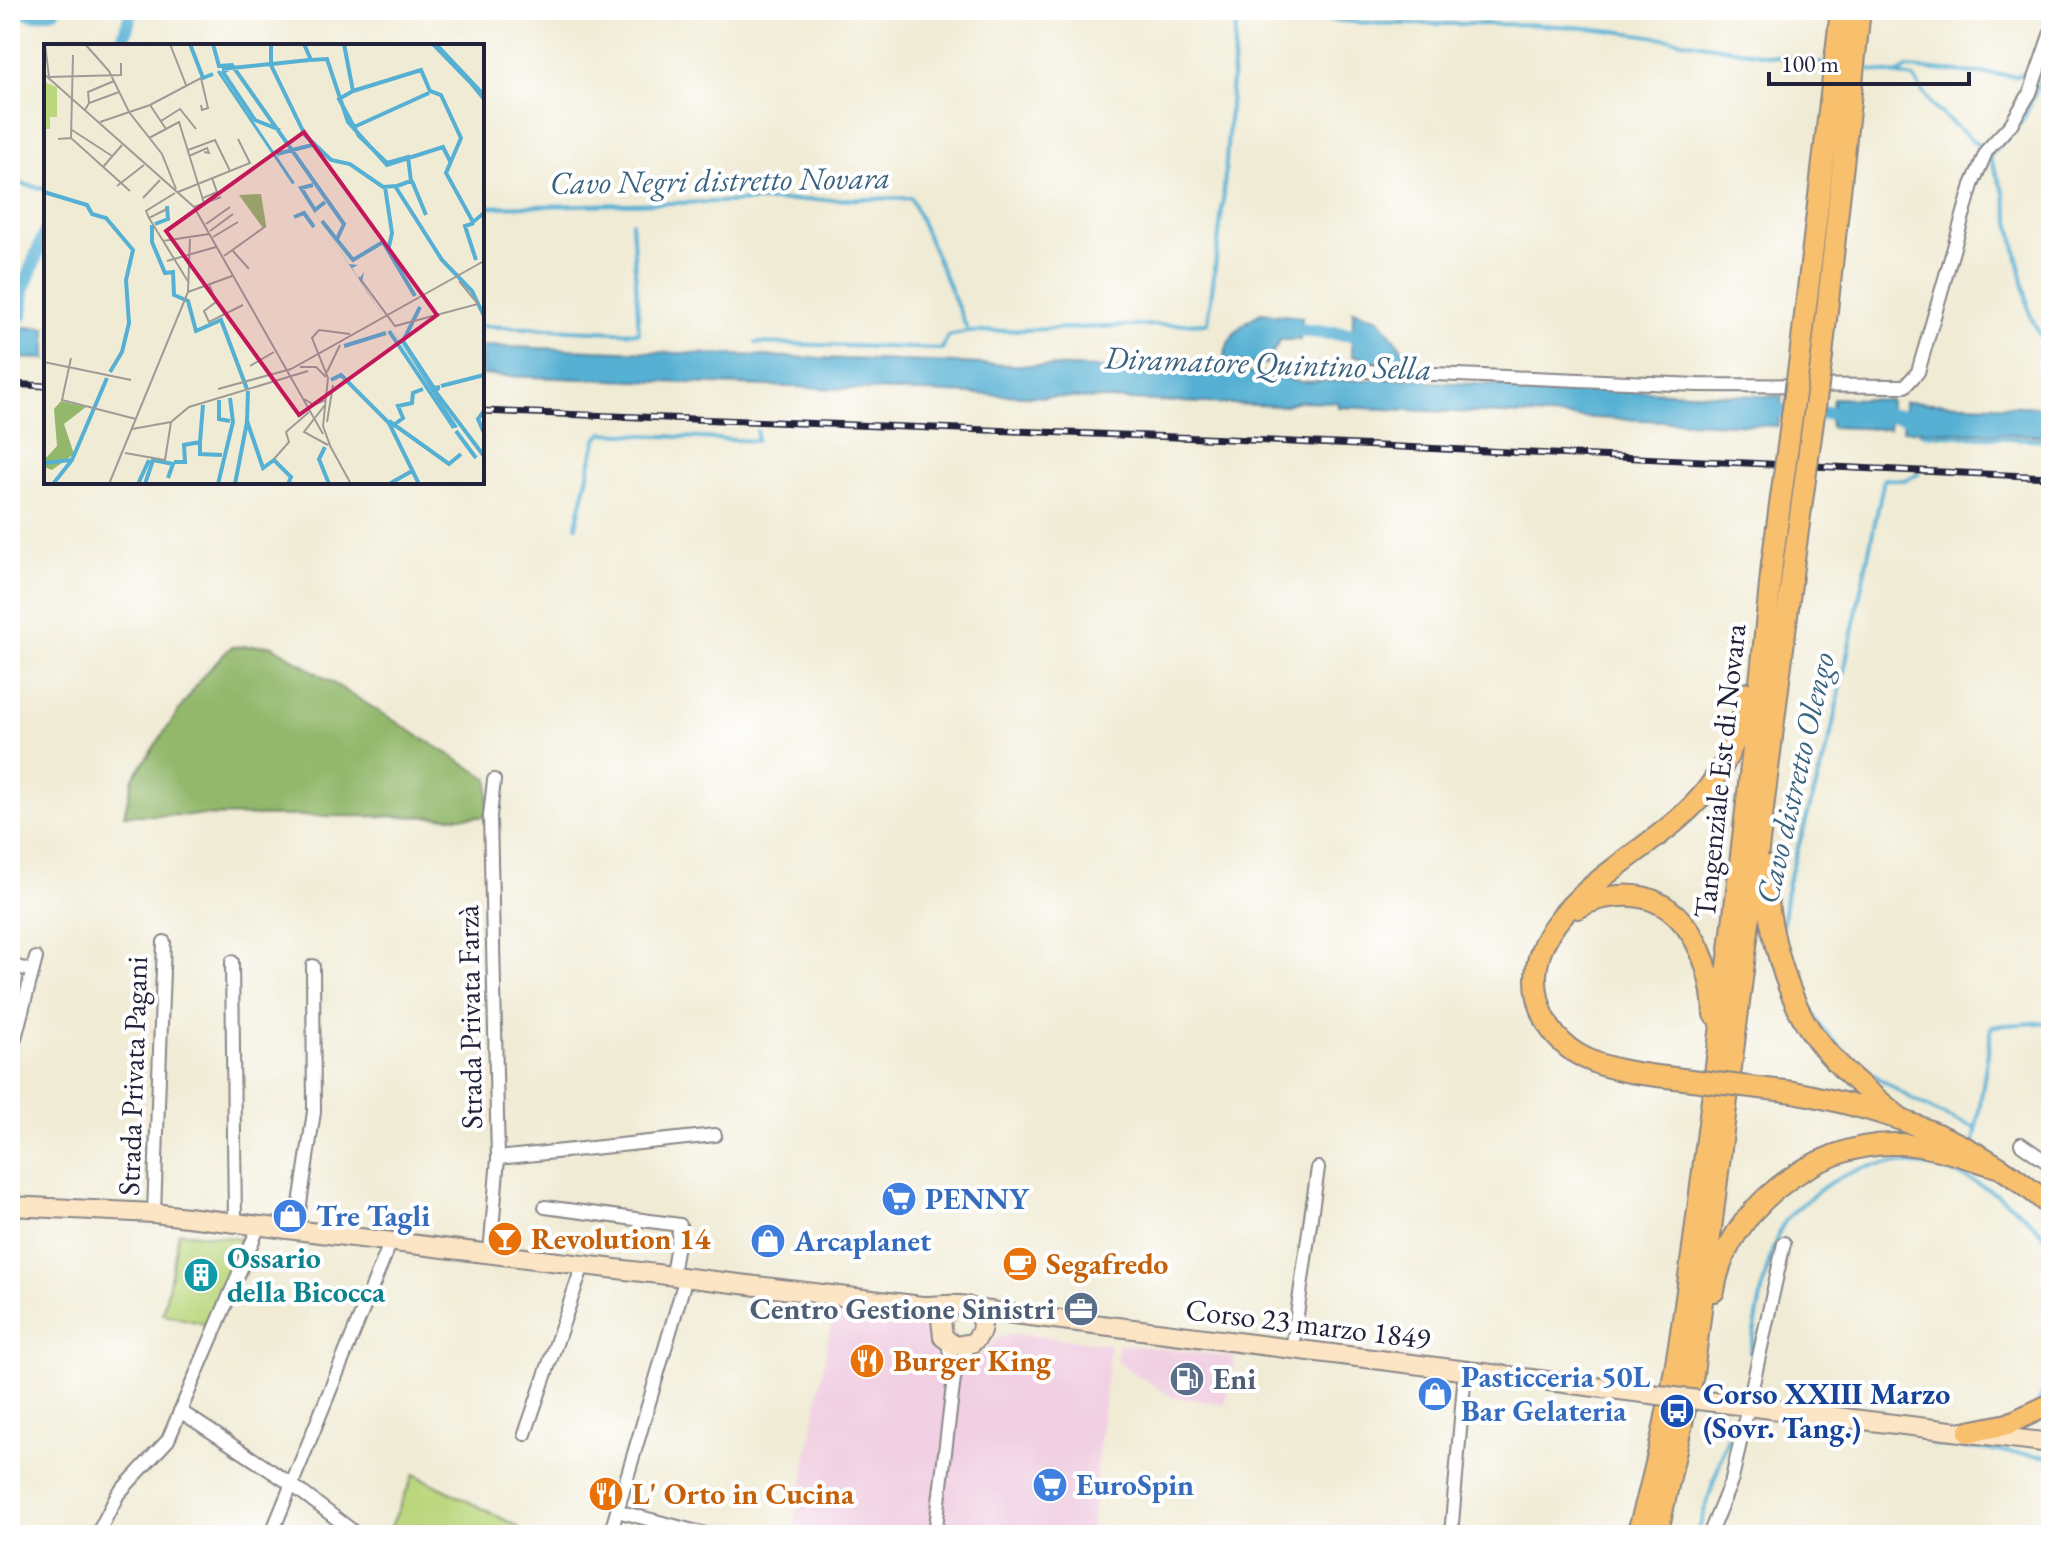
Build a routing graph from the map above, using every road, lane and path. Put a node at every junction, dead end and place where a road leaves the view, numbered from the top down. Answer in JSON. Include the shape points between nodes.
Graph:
{"nodes":[{"id":1,"x":1841,"y":10,"type":"edge"},
{"id":2,"x":1860,"y":10,"type":"edge"},
{"id":3,"x":2051,"y":32,"type":"edge"},
{"id":4,"x":1844,"y":67,"type":"junction"},
{"id":5,"x":1363,"y":371,"type":"dead end"},
{"id":6,"x":1772,"y":564,"type":"junction"},
{"id":7,"x":1768,"y":766,"type":"junction"},
{"id":8,"x":494,"y":780,"type":"dead end"},
{"id":9,"x":1557,"y":921,"type":"junction"},
{"id":10,"x":164,"y":942,"type":"dead end"},
{"id":11,"x":36,"y":958,"type":"dead end"},
{"id":12,"x":232,"y":962,"type":"dead end"},
{"id":13,"x":10,"y":965,"type":"edge"},
{"id":14,"x":313,"y":966,"type":"dead end"},
{"id":15,"x":25,"y":969,"type":"dead end"},
{"id":16,"x":10,"y":1057,"type":"edge"},
{"id":17,"x":1715,"y":1071,"type":"junction"},
{"id":18,"x":1899,"y":1117,"type":"junction"},
{"id":19,"x":715,"y":1135,"type":"dead end"},
{"id":20,"x":2021,"y":1144,"type":"dead end"},
{"id":21,"x":1971,"y":1155,"type":"junction"},
{"id":22,"x":498,"y":1158,"type":"junction"},
{"id":23,"x":2051,"y":1165,"type":"edge"},
{"id":24,"x":1318,"y":1168,"type":"dead end"},
{"id":25,"x":10,"y":1206,"type":"edge"},
{"id":26,"x":545,"y":1207,"type":"dead end"},
{"id":27,"x":2051,"y":1207,"type":"edge"},
{"id":28,"x":154,"y":1213,"type":"junction"},
{"id":29,"x":235,"y":1222,"type":"junction"},
{"id":30,"x":259,"y":1226,"type":"junction"},
{"id":31,"x":296,"y":1230,"type":"junction"},
{"id":32,"x":391,"y":1241,"type":"junction"},
{"id":33,"x":1784,"y":1243,"type":"dead end"},
{"id":34,"x":490,"y":1254,"type":"junction"},
{"id":35,"x":583,"y":1265,"type":"junction"},
{"id":36,"x":679,"y":1276,"type":"junction"},
{"id":37,"x":890,"y":1302,"type":"junction"},
{"id":38,"x":951,"y":1307,"type":"junction"},
{"id":39,"x":974,"y":1309,"type":"junction"},
{"id":40,"x":1035,"y":1319,"type":"junction"},
{"id":41,"x":946,"y":1341,"type":"junction"},
{"id":42,"x":970,"y":1344,"type":"junction"},
{"id":43,"x":1292,"y":1350,"type":"junction"},
{"id":44,"x":1465,"y":1372,"type":"junction"},
{"id":45,"x":1693,"y":1374,"type":"junction"},
{"id":46,"x":954,"y":1378,"type":"junction"},
{"id":47,"x":1748,"y":1406,"type":"junction"},
{"id":48,"x":2047,"y":1406,"type":"edge"},
{"id":49,"x":180,"y":1411,"type":"junction"},
{"id":50,"x":1969,"y":1432,"type":"junction"},
{"id":51,"x":525,"y":1434,"type":"dead end"},
{"id":52,"x":2051,"y":1443,"type":"edge"},
{"id":53,"x":291,"y":1484,"type":"junction"},
{"id":54,"x":617,"y":1511,"type":"junction"},
{"id":55,"x":97,"y":1535,"type":"edge"},
{"id":56,"x":271,"y":1535,"type":"edge"},
{"id":57,"x":358,"y":1535,"type":"edge"},
{"id":58,"x":610,"y":1535,"type":"edge"},
{"id":59,"x":709,"y":1535,"type":"edge"},
{"id":60,"x":935,"y":1535,"type":"edge"},
{"id":61,"x":1451,"y":1535,"type":"edge"},
{"id":62,"x":1637,"y":1535,"type":"edge"},
{"id":63,"x":1657,"y":1535,"type":"edge"},
{"id":64,"x":1709,"y":1535,"type":"edge"}],
"edges":[{"from":1,"to":4,"type":"highway","name":"Tangenziale Est di Novara"},
{"from":2,"to":4,"type":"highway","name":"Tangenziale Est di Novara"},
{"from":3,"to":5,"type":"street","via":[[2030,93],[1985,155],[1918,372],[1905,386],[1651,384]]},
{"from":4,"to":6,"type":"highway","name":"Tangenziale Est di Novara","bridge":true},
{"from":4,"to":7,"type":"highway","name":"Tangenziale Est di Novara","bridge":true,"via":[[1822,356]]},
{"from":6,"to":9,"type":"highway","via":[[1746,704],[1725,762],[1686,813]]},
{"from":6,"to":17,"type":"highway","name":"Tangenziale Est di Novara"},
{"from":7,"to":18,"type":"highway","via":[[1766,885],[1774,942],[1817,1041]]},
{"from":7,"to":45,"type":"highway","name":"Tangenziale Est di Novara"},
{"from":8,"to":22,"type":"street","name":"Strada Privata Farzà","via":[[490,816]]},
{"from":9,"to":17,"type":"highway","via":[[1608,896],[1635,894],[1673,912],[1706,961],[1713,995]]},
{"from":9,"to":18,"type":"highway","bridge":true,"via":[[1540,947],[1536,995],[1546,1020],[1587,1060],[1621,1072],[1793,1092]]},
{"from":10,"to":28,"type":"street","name":"Strada Privata Pagani"},
{"from":11,"to":16,"type":"street"},
{"from":12,"to":29,"type":"street"},
{"from":13,"to":15,"type":"street"},
{"from":14,"to":31,"type":"street","via":[[314,1112]]},
{"from":17,"to":62,"type":"highway","name":"Tangenziale Est di Novara","via":[[1675,1362]]},
{"from":18,"to":21,"type":"highway"},
{"from":19,"to":22,"type":"street"},
{"from":20,"to":23,"type":"street"},
{"from":21,"to":27,"type":"highway","via":[[2001,1168]]},
{"from":21,"to":45,"type":"highway","via":[[1892,1144],[1829,1159],[1778,1187],[1747,1220],[1724,1257]]},
{"from":22,"to":34,"type":"street","name":"Strada Privata Farzà"},
{"from":24,"to":43,"type":"street"},
{"from":25,"to":28,"type":"main road"},
{"from":26,"to":36,"type":"street","via":[[680,1225]]},
{"from":28,"to":29,"type":"main road"},
{"from":29,"to":30,"type":"main road"},
{"from":30,"to":31,"type":"main road"},
{"from":30,"to":49,"type":"street"},
{"from":31,"to":32,"type":"main road"},
{"from":32,"to":34,"type":"main road"},
{"from":32,"to":53,"type":"street"},
{"from":33,"to":47,"type":"street"},
{"from":34,"to":35,"type":"main road"},
{"from":35,"to":36,"type":"main road"},
{"from":35,"to":51,"type":"street"},
{"from":36,"to":37,"type":"main road"},
{"from":36,"to":54,"type":"street"},
{"from":37,"to":38,"type":"main road"},
{"from":37,"to":41,"type":"main road","via":[[925,1320]]},
{"from":38,"to":39,"type":"main road"},
{"from":38,"to":41,"type":"main road","via":[[941,1319]]},
{"from":39,"to":40,"type":"main road","name":"Corso 23 marzo 1849"},
{"from":39,"to":42,"type":"main road","via":[[982,1326]]},
{"from":40,"to":42,"type":"main road","name":"Corso 23 marzo 1849","via":[[998,1328]]},
{"from":40,"to":43,"type":"main road","name":"Corso 23 marzo 1849"},
{"from":41,"to":42,"type":"main road"},
{"from":41,"to":46,"type":"street"},
{"from":42,"to":46,"type":"street"},
{"from":43,"to":44,"type":"main road","name":"Corso 23 marzo 1849"},
{"from":44,"to":47,"type":"main road","name":"Corso 23 marzo 1849","bridge":true},
{"from":44,"to":61,"type":"street"},
{"from":45,"to":63,"type":"highway","name":"Tangenziale Est di Novara"},
{"from":46,"to":60,"type":"street"},
{"from":47,"to":50,"type":"main road","name":"Corso 23 marzo 1849"},
{"from":47,"to":64,"type":"street","via":[[1732,1479]]},
{"from":48,"to":50,"type":"highway","via":[[2008,1424]]},
{"from":49,"to":53,"type":"street"},
{"from":49,"to":55,"type":"street","via":[[168,1440],[118,1494]]},
{"from":50,"to":52,"type":"main road","name":"Corso 23 marzo 1849"},
{"from":53,"to":56,"type":"street"},
{"from":53,"to":57,"type":"street"},
{"from":54,"to":58,"type":"street"},
{"from":54,"to":59,"type":"street"}]}
